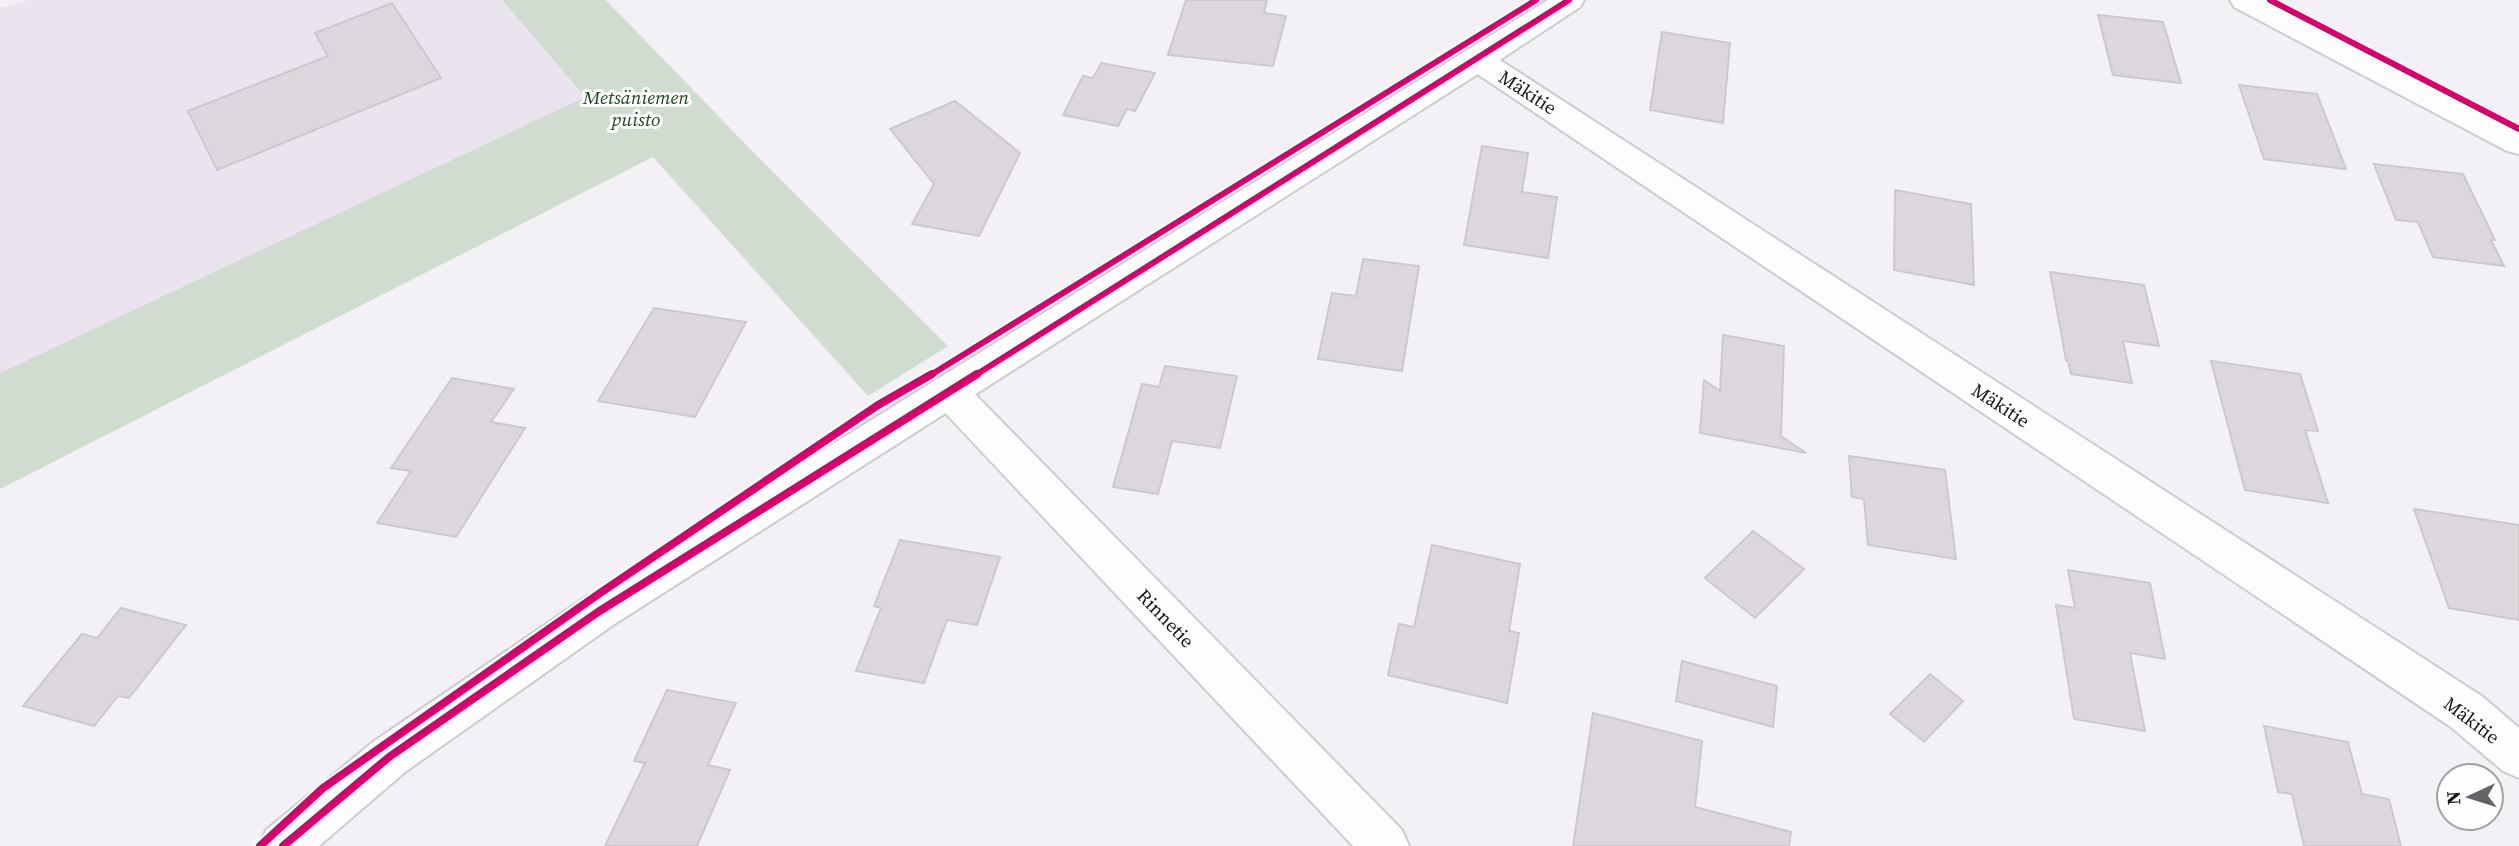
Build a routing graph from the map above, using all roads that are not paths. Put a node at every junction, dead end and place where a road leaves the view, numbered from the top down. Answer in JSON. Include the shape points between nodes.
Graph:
{"nodes":[{"id":1,"x":1569,"y":0,"type":"edge"},
{"id":2,"x":2245,"y":0,"type":"edge"},
{"id":3,"x":1478,"y":60,"type":"junction"},
{"id":4,"x":2519,"y":143,"type":"edge"},
{"id":5,"x":948,"y":391,"type":"junction"},
{"id":6,"x":2519,"y":756,"type":"edge"},
{"id":7,"x":283,"y":846,"type":"edge"},
{"id":8,"x":1385,"y":846,"type":"edge"}],
"edges":[{"from":1,"to":3,"type":"street"},
{"from":2,"to":4,"type":"street"},
{"from":3,"to":5,"type":"street"},
{"from":3,"to":6,"type":"street","name":"Mäkitie","via":[[2467,712]]},
{"from":5,"to":7,"type":"street","via":[[598,612],[390,757]]},
{"from":5,"to":8,"type":"street","name":"Rinnetie"}]}
